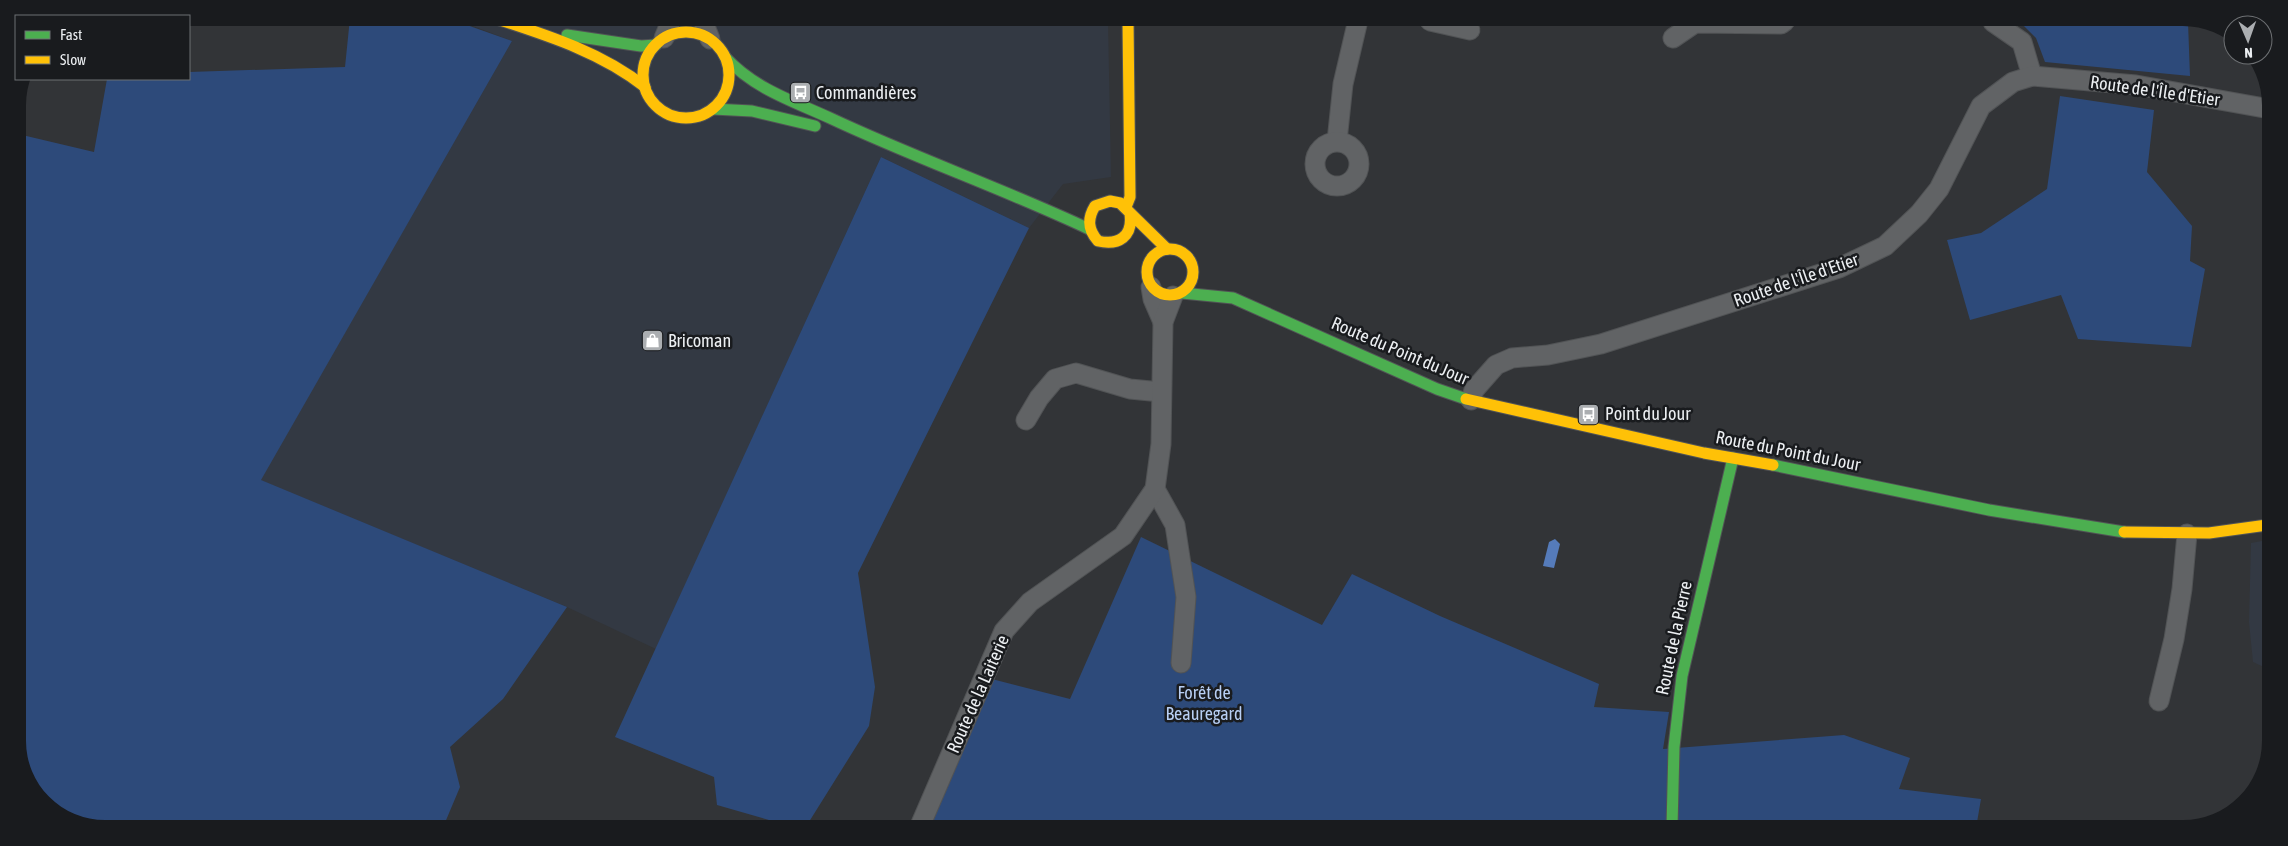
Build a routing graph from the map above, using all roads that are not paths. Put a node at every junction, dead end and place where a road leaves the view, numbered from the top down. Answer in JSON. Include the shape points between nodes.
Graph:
{"nodes":[{"id":1,"x":518,"y":26,"type":"edge"},
{"id":2,"x":668,"y":26,"type":"edge"},
{"id":3,"x":705,"y":26,"type":"edge"},
{"id":4,"x":1128,"y":26,"type":"edge"},
{"id":5,"x":1357,"y":26,"type":"edge"},
{"id":6,"x":1454,"y":26,"type":"edge"},
{"id":7,"x":1691,"y":26,"type":"edge"},
{"id":8,"x":1999,"y":26,"type":"edge"},
{"id":9,"x":524,"y":28,"type":"junction"},
{"id":10,"x":1470,"y":30,"type":"dead end"},
{"id":11,"x":1673,"y":38,"type":"dead end"},
{"id":12,"x":710,"y":39,"type":"junction"},
{"id":13,"x":660,"y":42,"type":"junction"},
{"id":14,"x":726,"y":58,"type":"junction"},
{"id":15,"x":2032,"y":76,"type":"junction"},
{"id":16,"x":645,"y":87,"type":"junction"},
{"id":17,"x":713,"y":108,"type":"junction"},
{"id":18,"x":2262,"y":108,"type":"edge"},
{"id":19,"x":869,"y":138,"type":"junction"},
{"id":20,"x":1337,"y":141,"type":"dead end"},
{"id":21,"x":1129,"y":173,"type":"junction"},
{"id":22,"x":1025,"y":200,"type":"junction"},
{"id":23,"x":1059,"y":202,"type":"dead end"},
{"id":24,"x":1094,"y":204,"type":"junction"},
{"id":25,"x":1128,"y":210,"type":"junction"},
{"id":26,"x":1089,"y":229,"type":"junction"},
{"id":27,"x":1167,"y":249,"type":"junction"},
{"id":28,"x":1191,"y":262,"type":"junction"},
{"id":29,"x":1207,"y":274,"type":"dead end"},
{"id":30,"x":1145,"y":276,"type":"junction"},
{"id":31,"x":1221,"y":286,"type":"dead end"},
{"id":32,"x":1177,"y":294,"type":"junction"},
{"id":33,"x":1233,"y":298,"type":"junction"},
{"id":34,"x":1163,"y":322,"type":"junction"},
{"id":35,"x":1161,"y":392,"type":"junction"},
{"id":36,"x":1471,"y":400,"type":"junction"},
{"id":37,"x":1026,"y":420,"type":"dead end"},
{"id":38,"x":1733,"y":458,"type":"junction"},
{"id":39,"x":1155,"y":489,"type":"junction"},
{"id":40,"x":2262,"y":526,"type":"edge"},
{"id":41,"x":2187,"y":534,"type":"junction"},
{"id":42,"x":1181,"y":663,"type":"dead end"},
{"id":43,"x":2159,"y":700,"type":"dead end"},
{"id":44,"x":923,"y":820,"type":"edge"},
{"id":45,"x":1672,"y":820,"type":"edge"}],
"edges":[{"from":1,"to":9,"type":"main road"},
{"from":2,"to":13,"type":"street"},
{"from":3,"to":12,"type":"street"},
{"from":4,"to":21,"type":"main road"},
{"from":5,"to":20,"type":"street","via":[[1343,84]]},
{"from":6,"to":10,"type":"street"},
{"from":7,"to":11,"type":"street"},
{"from":8,"to":15,"type":"street","via":[[2022,42]]},
{"from":9,"to":13,"type":"main road","via":[[641,46]]},
{"from":9,"to":16,"type":"main road","via":[[606,62]]},
{"from":12,"to":13,"type":"main road","via":[[695,33],[679,33]]},
{"from":12,"to":14,"type":"main road"},
{"from":13,"to":16,"type":"main road","via":[[647,57],[643,72]]},
{"from":14,"to":17,"type":"main road","via":[[729,76],[725,94]]},
{"from":14,"to":19,"type":"main road","via":[[739,74],[767,91]]},
{"from":15,"to":18,"type":"street","name":"Route de l'Île d'Etier","via":[[2136,85]]},
{"from":15,"to":36,"type":"street","name":"Route de l'Île d'Etier","via":[[2013,82],[1982,106],[1939,189],[1920,214],[1885,246],[1839,268],[1601,344],[1548,355],[1512,358],[1496,365],[1474,390]]},
{"from":16,"to":17,"type":"main road","via":[[662,112],[682,118],[698,116]]},
{"from":17,"to":19,"type":"main road","via":[[760,111]]},
{"from":19,"to":22,"type":"main road"},
{"from":21,"to":24,"type":"main road"},
{"from":21,"to":25,"type":"main road"},
{"from":22,"to":23,"type":"main road"},
{"from":22,"to":26,"type":"main road"},
{"from":24,"to":25,"type":"main road","via":[[1110,200],[1119,202]]},
{"from":24,"to":26,"type":"main road","via":[[1088,221]]},
{"from":25,"to":26,"type":"main road","via":[[1131,230],[1116,247],[1098,241]]},
{"from":25,"to":27,"type":"main road"},
{"from":27,"to":28,"type":"main road","via":[[1181,251]]},
{"from":27,"to":30,"type":"main road","via":[[1151,257]]},
{"from":28,"to":29,"type":"main road"},
{"from":28,"to":32,"type":"main road","via":[[1192,279]]},
{"from":30,"to":32,"type":"main road","via":[[1164,295]]},
{"from":30,"to":34,"type":"street","name":"Route de la Laiterie"},
{"from":31,"to":33,"type":"main road","name":"Route du Point du Jour"},
{"from":32,"to":33,"type":"main road","name":"Route du Point du Jour"},
{"from":32,"to":34,"type":"street","name":"Route de la Laiterie"},
{"from":33,"to":36,"type":"main road","name":"Route du Point du Jour","via":[[1437,389]]},
{"from":34,"to":35,"type":"street","name":"Route de la Laiterie"},
{"from":35,"to":37,"type":"street","via":[[1130,389],[1076,373],[1055,379]]},
{"from":35,"to":39,"type":"street","name":"Route de la Laiterie","via":[[1161,444]]},
{"from":36,"to":38,"type":"main road","name":"Route du Point du Jour"},
{"from":38,"to":41,"type":"main road","name":"Route du Point du Jour","via":[[2077,526],[2133,533]]},
{"from":38,"to":45,"type":"main road","name":"Route de la Pierre","via":[[1682,676],[1675,738]]},
{"from":39,"to":42,"type":"street","via":[[1174,525],[1186,597]]},
{"from":39,"to":44,"type":"street","name":"Route de la Laiterie","via":[[1123,536],[1030,602],[1004,631]]},
{"from":40,"to":41,"type":"main road","name":"Route du Point du Jour"},
{"from":41,"to":43,"type":"street","via":[[2174,639]]}]}
